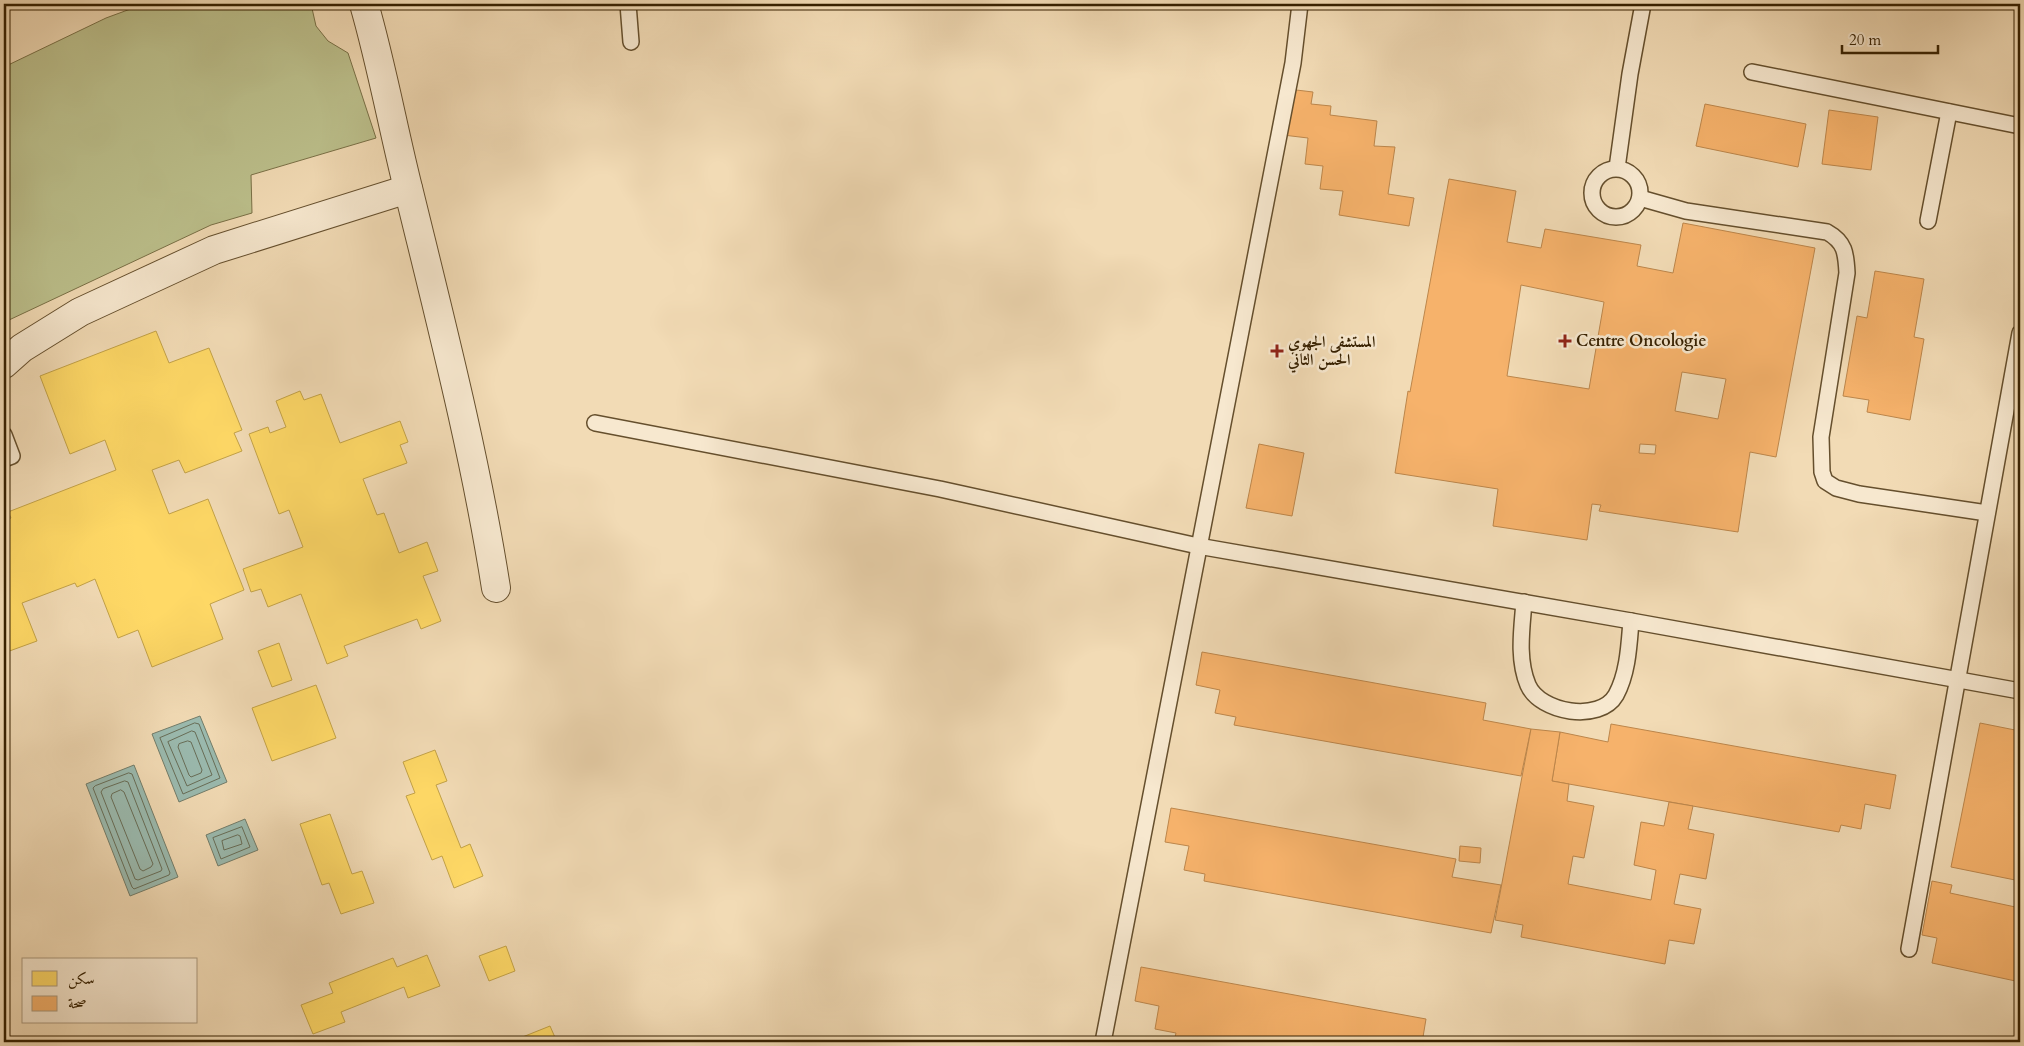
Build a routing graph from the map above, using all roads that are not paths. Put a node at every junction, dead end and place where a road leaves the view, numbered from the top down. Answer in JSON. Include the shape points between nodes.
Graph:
{"nodes":[{"id":1,"x":364,"y":4,"type":"edge"},
{"id":2,"x":628,"y":4,"type":"edge"},
{"id":3,"x":1300,"y":4,"type":"edge"},
{"id":4,"x":1642,"y":4,"type":"edge"},
{"id":5,"x":631,"y":42,"type":"dead end"},
{"id":6,"x":1752,"y":72,"type":"dead end"},
{"id":7,"x":1949,"y":112,"type":"junction"},
{"id":8,"x":2020,"y":126,"type":"edge"},
{"id":9,"x":1617,"y":168,"type":"junction"},
{"id":10,"x":408,"y":189,"type":"junction"},
{"id":11,"x":1640,"y":198,"type":"junction"},
{"id":12,"x":1928,"y":221,"type":"dead end"},
{"id":13,"x":2020,"y":333,"type":"edge"},
{"id":14,"x":4,"y":364,"type":"edge"},
{"id":15,"x":596,"y":423,"type":"dead end"},
{"id":16,"x":4,"y":435,"type":"edge"},
{"id":17,"x":4,"y":459,"type":"edge"},
{"id":18,"x":1987,"y":513,"type":"junction"},
{"id":19,"x":1198,"y":546,"type":"junction"},
{"id":20,"x":496,"y":588,"type":"dead end"},
{"id":21,"x":1524,"y":602,"type":"junction"},
{"id":22,"x":1631,"y":620,"type":"junction"},
{"id":23,"x":1957,"y":681,"type":"junction"},
{"id":24,"x":2020,"y":691,"type":"edge"},
{"id":25,"x":1909,"y":948,"type":"dead end"},
{"id":26,"x":1103,"y":1042,"type":"edge"}],
"edges":[{"from":1,"to":10,"type":"street","via":[[378,52]]},
{"from":2,"to":5,"type":"lane"},
{"from":3,"to":19,"type":"lane","via":[[1293,63]]},
{"from":4,"to":9,"type":"lane"},
{"from":6,"to":7,"type":"lane"},
{"from":7,"to":8,"type":"lane"},
{"from":7,"to":12,"type":"lane"},
{"from":9,"to":11,"type":"lane","via":[[1626,170],[1638,182]]},
{"from":9,"to":11,"type":"lane","via":[[1602,172],[1593,185],[1596,207],[1602,213],[1617,217],[1632,211]]},
{"from":10,"to":14,"type":"street","via":[[214,250],[80,312],[22,348]]},
{"from":10,"to":20,"type":"street","via":[[484,511]]},
{"from":11,"to":18,"type":"lane","via":[[1686,211],[1826,232],[1837,238],[1844,247],[1848,273],[1821,437],[1822,472],[1826,481],[1836,488],[1859,494]]},
{"from":13,"to":18,"type":"lane"},
{"from":15,"to":19,"type":"lane","via":[[940,489]]},
{"from":16,"to":17,"type":"lane","via":[[12,456]]},
{"from":18,"to":23,"type":"lane"},
{"from":19,"to":21,"type":"lane"},
{"from":19,"to":26,"type":"lane"},
{"from":21,"to":22,"type":"lane"},
{"from":21,"to":22,"type":"lane","via":[[1522,666],[1528,686],[1539,699],[1570,712],[1606,706],[1615,696],[1629,651]]},
{"from":22,"to":23,"type":"lane"},
{"from":23,"to":24,"type":"lane"},
{"from":23,"to":25,"type":"lane"}]}
